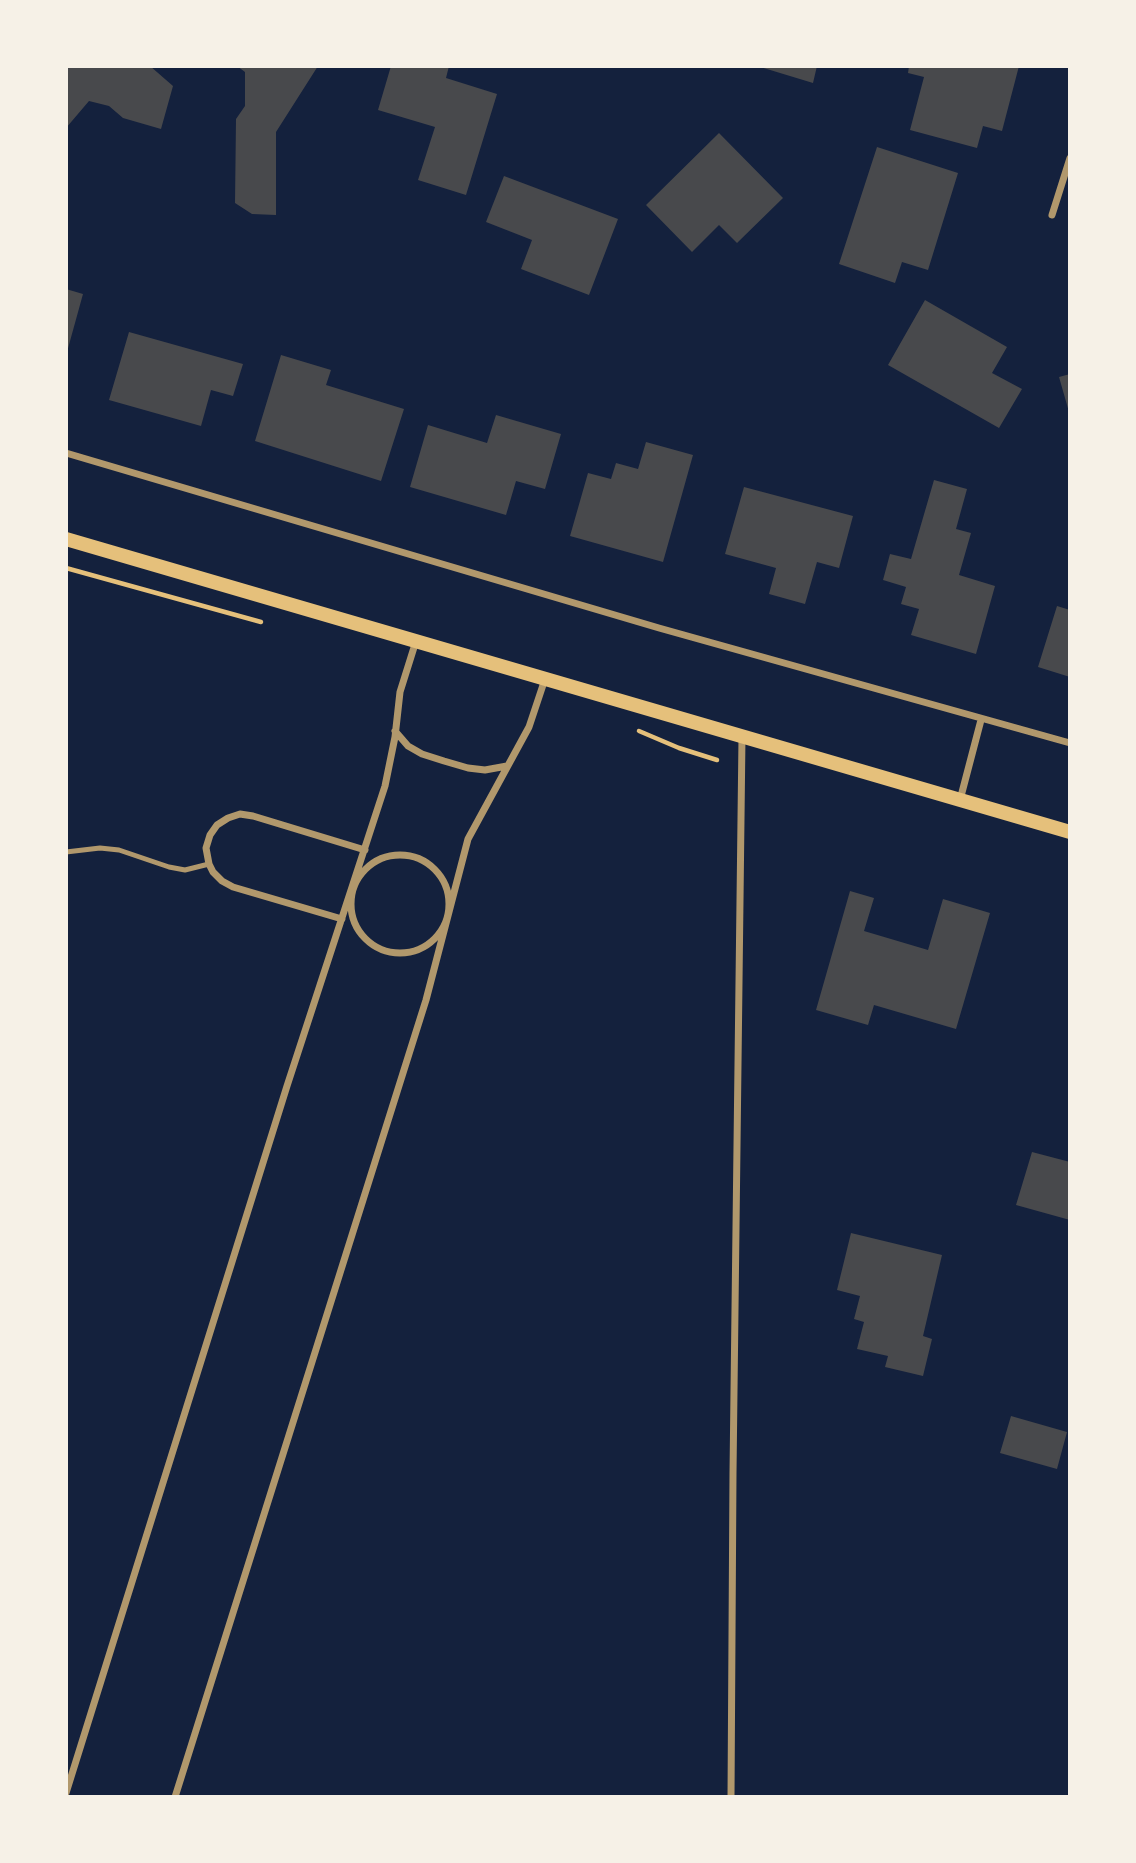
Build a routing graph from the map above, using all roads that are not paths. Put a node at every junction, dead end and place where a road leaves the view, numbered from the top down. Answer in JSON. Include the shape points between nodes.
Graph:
{"nodes":[{"id":1,"x":1069,"y":158,"type":"edge"},
{"id":2,"x":1052,"y":215,"type":"dead end"},
{"id":3,"x":66,"y":453,"type":"edge"},
{"id":4,"x":66,"y":539,"type":"edge"},
{"id":5,"x":416,"y":640,"type":"junction"},
{"id":6,"x":545,"y":678,"type":"junction"},
{"id":7,"x":981,"y":720,"type":"junction"},
{"id":8,"x":395,"y":730,"type":"junction"},
{"id":9,"x":742,"y":737,"type":"junction"},
{"id":10,"x":1069,"y":743,"type":"edge"},
{"id":11,"x":507,"y":766,"type":"junction"},
{"id":12,"x":960,"y":801,"type":"junction"},
{"id":13,"x":1069,"y":832,"type":"edge"},
{"id":14,"x":365,"y":850,"type":"junction"},
{"id":15,"x":66,"y":852,"type":"edge"},
{"id":16,"x":209,"y":864,"type":"junction"},
{"id":17,"x":351,"y":890,"type":"junction"},
{"id":18,"x":342,"y":919,"type":"junction"},
{"id":19,"x":446,"y":923,"type":"junction"},
{"id":20,"x":66,"y":1793,"type":"edge"},
{"id":21,"x":175,"y":1797,"type":"edge"},
{"id":22,"x":731,"y":1797,"type":"edge"}],
"edges":[{"from":1,"to":2,"type":"street"},
{"from":3,"to":7,"type":"street"},
{"from":4,"to":5,"type":"main road"},
{"from":5,"to":6,"type":"main road"},
{"from":5,"to":8,"type":"street","via":[[400,692]]},
{"from":6,"to":9,"type":"main road"},
{"from":6,"to":11,"type":"street","via":[[529,727]]},
{"from":7,"to":10,"type":"street"},
{"from":7,"to":12,"type":"street"},
{"from":8,"to":11,"type":"street","via":[[422,754],[468,768]]},
{"from":8,"to":14,"type":"street","via":[[385,786]]},
{"from":9,"to":12,"type":"main road"},
{"from":9,"to":22,"type":"street"},
{"from":11,"to":19,"type":"street","via":[[468,839]]},
{"from":12,"to":13,"type":"main road"},
{"from":14,"to":16,"type":"street","via":[[240,814],[217,825],[210,835],[206,848]]},
{"from":14,"to":17,"type":"street"},
{"from":15,"to":16,"type":"lane","via":[[118,850],[185,870]]},
{"from":16,"to":18,"type":"street","via":[[233,887]]},
{"from":17,"to":18,"type":"street"},
{"from":17,"to":19,"type":"street","via":[[354,923],[363,937],[392,953],[424,947]]},
{"from":17,"to":19,"type":"street","via":[[364,870],[384,856],[416,856],[441,876],[448,891]]},
{"from":18,"to":20,"type":"street"},
{"from":19,"to":21,"type":"street"}]}
